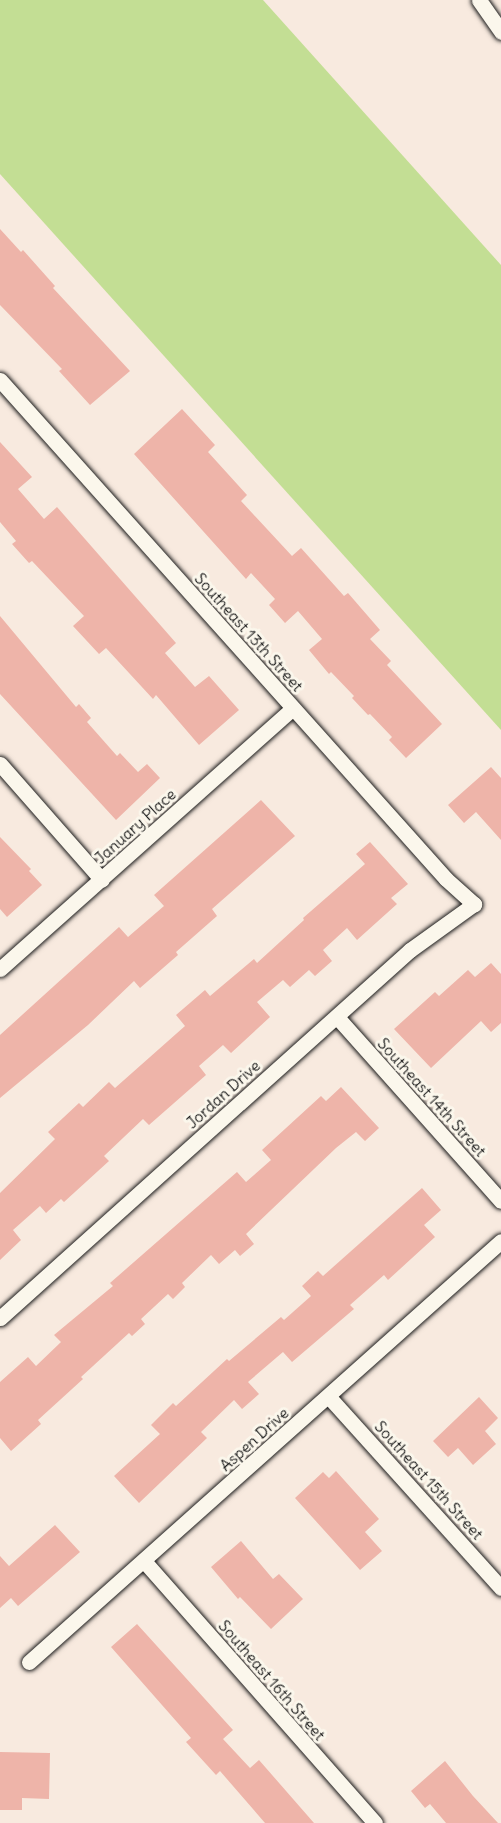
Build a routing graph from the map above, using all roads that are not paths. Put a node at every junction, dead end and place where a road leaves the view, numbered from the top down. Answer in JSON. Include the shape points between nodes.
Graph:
{"nodes":[{"id":1,"x":479,"y":0,"type":"edge"},
{"id":2,"x":501,"y":32,"type":"edge"},
{"id":3,"x":3,"y":389,"type":"edge"},
{"id":4,"x":293,"y":708,"type":"junction"},
{"id":5,"x":0,"y":764,"type":"edge"},
{"id":6,"x":102,"y":880,"type":"junction"},
{"id":7,"x":474,"y":904,"type":"joint"},
{"id":8,"x":0,"y":969,"type":"edge"},
{"id":9,"x":337,"y":1017,"type":"junction"},
{"id":10,"x":501,"y":1201,"type":"edge"},
{"id":11,"x":501,"y":1241,"type":"edge"},
{"id":12,"x":0,"y":1318,"type":"edge"},
{"id":13,"x":329,"y":1396,"type":"junction"},
{"id":14,"x":144,"y":1561,"type":"junction"},
{"id":15,"x":501,"y":1587,"type":"edge"},
{"id":16,"x":29,"y":1662,"type":"dead end"},
{"id":17,"x":375,"y":1823,"type":"edge"}],
"edges":[{"from":1,"to":2,"type":"street"},
{"from":3,"to":4,"type":"street","name":"Southeast 13th Street"},
{"from":4,"to":6,"type":"street","name":"January Place"},
{"from":4,"to":7,"type":"street","name":"Southeast 13th Street","via":[[446,879]]},
{"from":5,"to":6,"type":"street"},
{"from":6,"to":8,"type":"street","name":"January Place"},
{"from":7,"to":9,"type":"street","name":"Jordan Drive","via":[[410,950]]},
{"from":9,"to":10,"type":"street","name":"Southeast 14th Street"},
{"from":9,"to":12,"type":"street","name":"Jordan Drive"},
{"from":11,"to":13,"type":"street","name":"Aspen Drive"},
{"from":13,"to":14,"type":"street","name":"Aspen Drive"},
{"from":13,"to":15,"type":"street","name":"Southeast 15th Street"},
{"from":14,"to":16,"type":"street","name":"Aspen Drive"},
{"from":14,"to":17,"type":"street","name":"Southeast 16th Street"}]}
